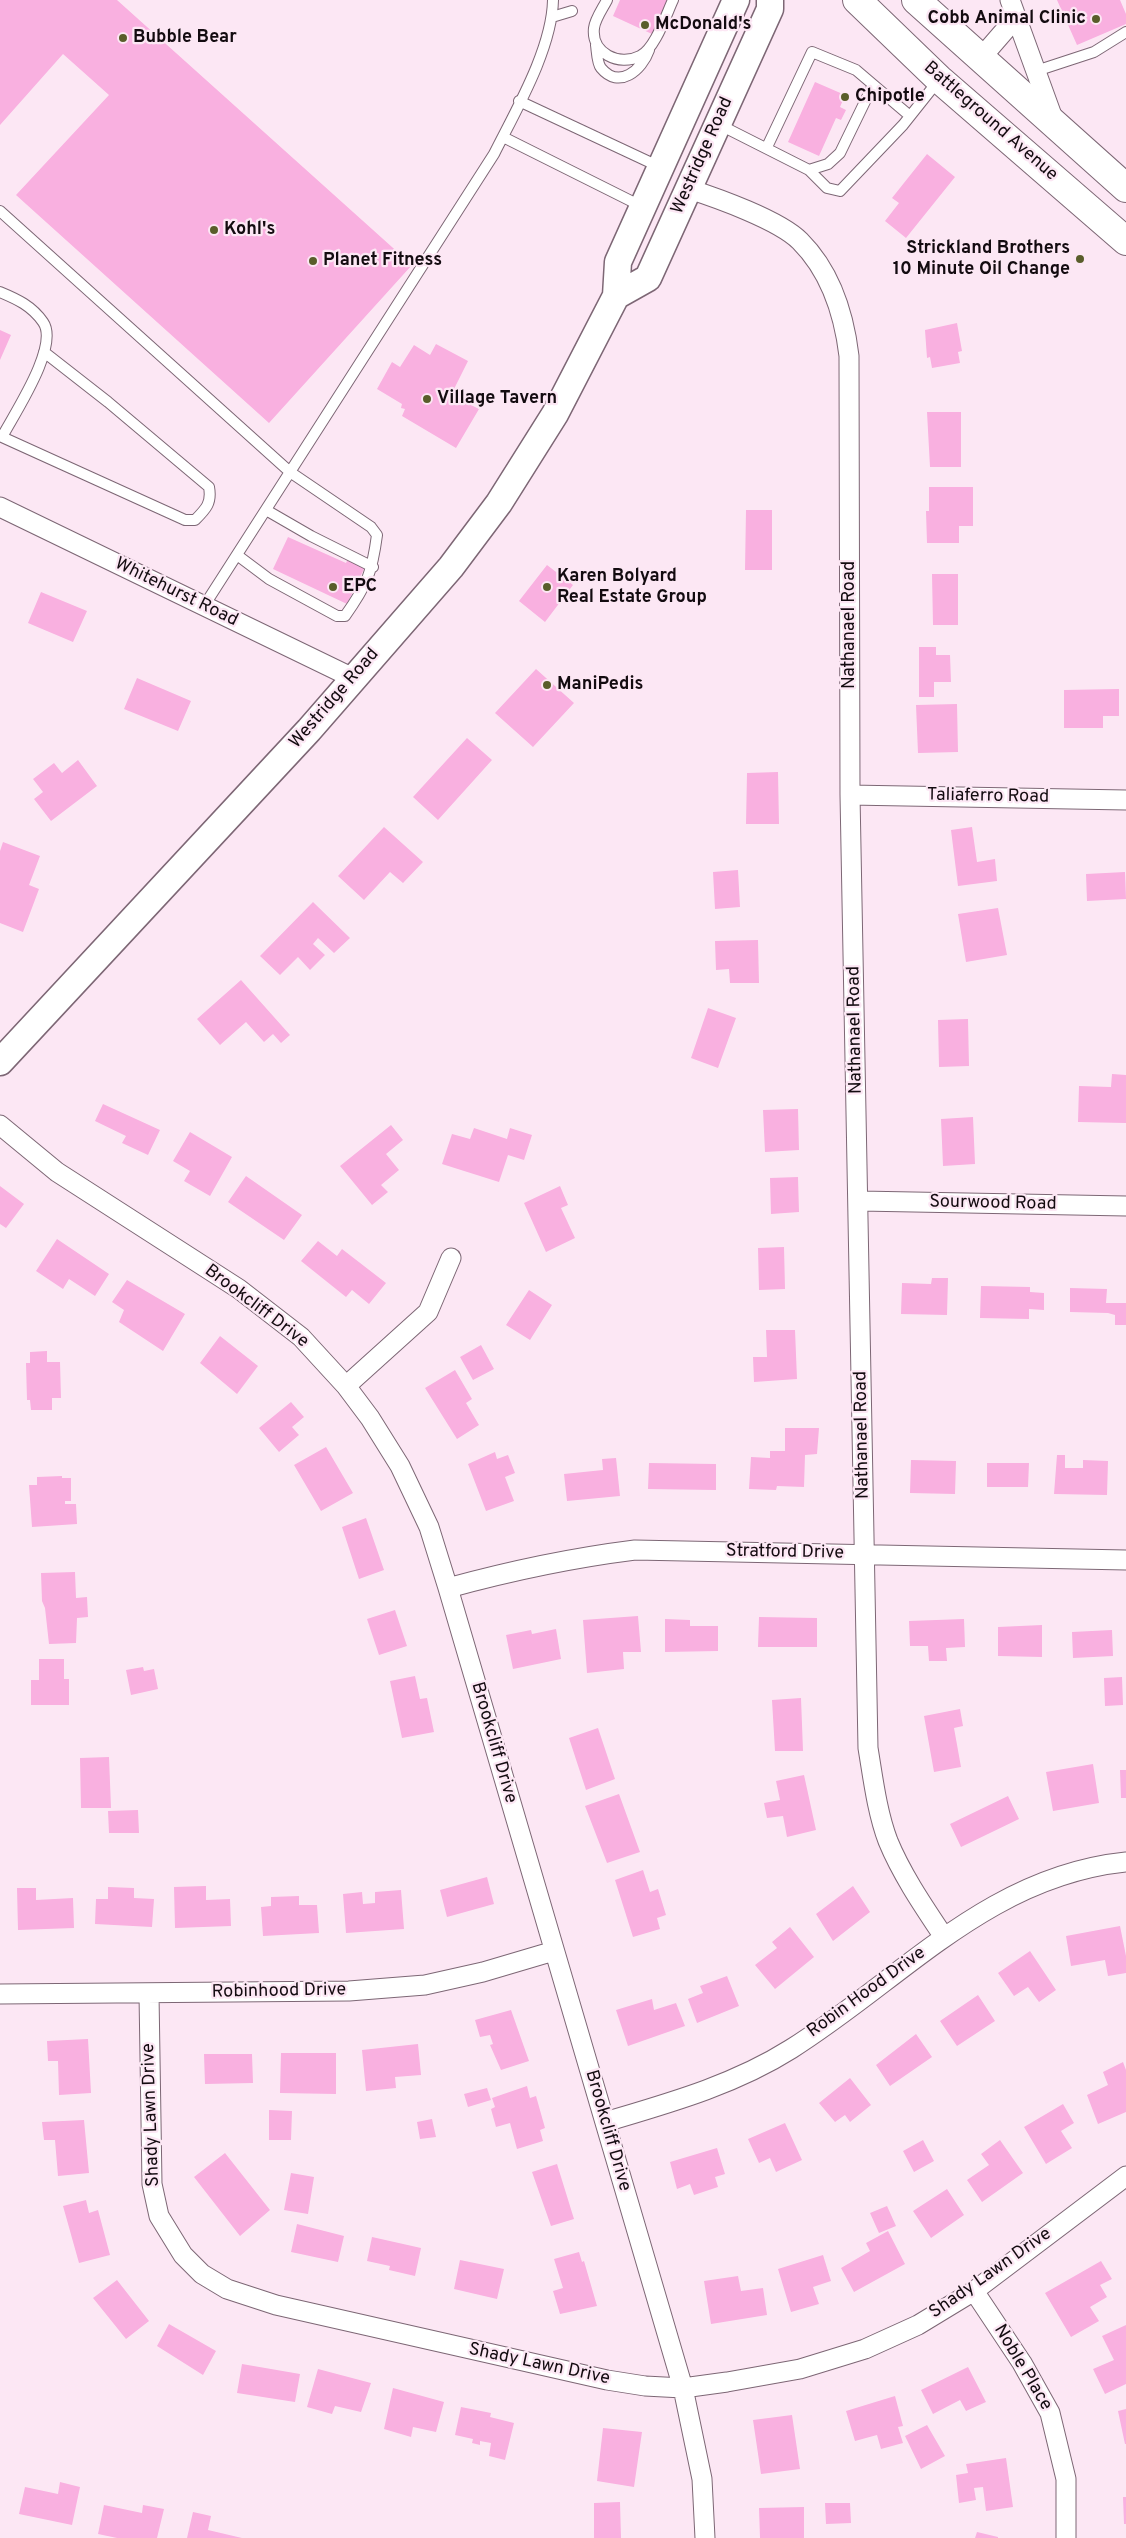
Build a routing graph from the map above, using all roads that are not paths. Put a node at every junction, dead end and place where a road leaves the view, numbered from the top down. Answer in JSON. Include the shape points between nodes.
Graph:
{"nodes":[{"id":1,"x":553,"y":0,"type":"edge"},
{"id":2,"x":607,"y":0,"type":"edge"},
{"id":3,"x":673,"y":0,"type":"edge"},
{"id":4,"x":736,"y":0,"type":"edge"},
{"id":5,"x":770,"y":0,"type":"edge"},
{"id":6,"x":857,"y":0,"type":"edge"},
{"id":7,"x":916,"y":0,"type":"edge"},
{"id":8,"x":1011,"y":5,"type":"edge"},
{"id":9,"x":572,"y":11,"type":"dead end"},
{"id":10,"x":552,"y":18,"type":"junction"},
{"id":11,"x":1126,"y":32,"type":"edge"},
{"id":12,"x":595,"y":42,"type":"junction"},
{"id":13,"x":651,"y":44,"type":"junction"},
{"id":14,"x":980,"y":59,"type":"junction"},
{"id":15,"x":1036,"y":71,"type":"junction"},
{"id":16,"x":939,"y":79,"type":"junction"},
{"id":17,"x":873,"y":84,"type":"junction"},
{"id":18,"x":519,"y":101,"type":"junction"},
{"id":19,"x":910,"y":116,"type":"junction"},
{"id":20,"x":1055,"y":123,"type":"junction"},
{"id":21,"x":717,"y":124,"type":"junction"},
{"id":22,"x":503,"y":137,"type":"junction"},
{"id":23,"x":767,"y":147,"type":"junction"},
{"id":24,"x":661,"y":168,"type":"junction"},
{"id":25,"x":809,"y":170,"type":"junction"},
{"id":26,"x":1126,"y":188,"type":"edge"},
{"id":27,"x":689,"y":189,"type":"junction"},
{"id":28,"x":643,"y":207,"type":"junction"},
{"id":29,"x":0,"y":210,"type":"edge"},
{"id":30,"x":1126,"y":241,"type":"edge"},
{"id":31,"x":0,"y":292,"type":"edge"},
{"id":32,"x":616,"y":296,"type":"junction"},
{"id":33,"x":44,"y":352,"type":"junction"},
{"id":34,"x":1,"y":439,"type":"edge"},
{"id":35,"x":290,"y":472,"type":"junction"},
{"id":36,"x":0,"y":507,"type":"edge"},
{"id":37,"x":266,"y":510,"type":"junction"},
{"id":38,"x":237,"y":555,"type":"junction"},
{"id":39,"x":373,"y":567,"type":"junction"},
{"id":40,"x":204,"y":606,"type":"junction"},
{"id":41,"x":353,"y":678,"type":"junction"},
{"id":42,"x":850,"y":795,"type":"junction"},
{"id":43,"x":1126,"y":800,"type":"edge"},
{"id":44,"x":0,"y":1062,"type":"edge"},
{"id":45,"x":0,"y":1124,"type":"edge"},
{"id":46,"x":860,"y":1201,"type":"junction"},
{"id":47,"x":1126,"y":1206,"type":"edge"},
{"id":48,"x":451,"y":1258,"type":"dead end"},
{"id":49,"x":346,"y":1386,"type":"junction"},
{"id":50,"x":864,"y":1554,"type":"junction"},
{"id":51,"x":1126,"y":1560,"type":"edge"},
{"id":52,"x":448,"y":1588,"type":"junction"},
{"id":53,"x":1126,"y":1862,"type":"edge"},
{"id":54,"x":944,"y":1937,"type":"junction"},
{"id":55,"x":554,"y":1951,"type":"junction"},
{"id":56,"x":0,"y":1994,"type":"edge"},
{"id":57,"x":149,"y":1994,"type":"junction"},
{"id":58,"x":605,"y":2122,"type":"junction"},
{"id":59,"x":1126,"y":2176,"type":"edge"},
{"id":60,"x":974,"y":2291,"type":"junction"},
{"id":61,"x":682,"y":2388,"type":"junction"},
{"id":62,"x":705,"y":2538,"type":"edge"},
{"id":63,"x":1066,"y":2538,"type":"edge"}],
"edges":[{"from":1,"to":10,"type":"lane"},
{"from":2,"to":12,"type":"lane","via":[[594,27]]},
{"from":3,"to":13,"type":"lane"},
{"from":4,"to":24,"type":"main road","name":"Westridge Road"},
{"from":5,"to":21,"type":"main road","name":"Westridge Road","via":[[770,9]]},
{"from":6,"to":16,"type":"main road","name":"Battleground Avenue"},
{"from":7,"to":14,"type":"main road"},
{"from":8,"to":14,"type":"street","via":[[1006,29]]},
{"from":8,"to":15,"type":"street"},
{"from":9,"to":10,"type":"lane"},
{"from":10,"to":18,"type":"lane","via":[[549,33]]},
{"from":11,"to":15,"type":"lane","via":[[1094,52]]},
{"from":12,"to":13,"type":"lane","via":[[612,59],[626,60],[641,56]]},
{"from":12,"to":13,"type":"lane","via":[[600,67],[608,75],[626,77],[638,70]]},
{"from":14,"to":20,"type":"main road"},
{"from":15,"to":20,"type":"street"},
{"from":16,"to":19,"type":"lane"},
{"from":16,"to":30,"type":"main road","name":"Battleground Avenue"},
{"from":17,"to":19,"type":"lane"},
{"from":17,"to":23,"type":"lane","via":[[856,70],[812,52]]},
{"from":17,"to":25,"type":"lane","via":[[840,154],[828,164]]},
{"from":18,"to":22,"type":"lane"},
{"from":18,"to":24,"type":"lane"},
{"from":19,"to":25,"type":"lane","via":[[840,190],[827,188]]},
{"from":20,"to":26,"type":"main road"},
{"from":21,"to":23,"type":"lane"},
{"from":21,"to":27,"type":"main road","name":"Westridge Road"},
{"from":22,"to":28,"type":"lane"},
{"from":22,"to":35,"type":"lane"},
{"from":23,"to":25,"type":"lane"},
{"from":24,"to":28,"type":"main road","name":"Westridge Road"},
{"from":27,"to":32,"type":"main road","name":"Westridge Road","via":[[648,278]]},
{"from":27,"to":42,"type":"street","name":"Nathanael Road","via":[[725,201],[800,240],[830,284],[845,329],[848,356]]},
{"from":28,"to":32,"type":"main road","name":"Westridge Road","via":[[618,262]]},
{"from":29,"to":35,"type":"lane"},
{"from":31,"to":33,"type":"lane","via":[[27,304],[44,323]]},
{"from":32,"to":41,"type":"main road","name":"Westridge Road","via":[[555,414],[499,503],[451,567]]},
{"from":33,"to":34,"type":"lane","via":[[39,369]]},
{"from":33,"to":34,"type":"lane","via":[[209,487],[211,498],[207,508],[196,520],[185,520]]},
{"from":35,"to":37,"type":"lane"},
{"from":35,"to":39,"type":"lane","via":[[371,527],[377,535]]},
{"from":36,"to":40,"type":"street","name":"Whitehurst Road"},
{"from":37,"to":38,"type":"lane"},
{"from":37,"to":39,"type":"lane"},
{"from":38,"to":39,"type":"lane","via":[[269,579],[337,616],[345,616],[362,592]]},
{"from":38,"to":40,"type":"lane"},
{"from":40,"to":41,"type":"street","name":"Whitehurst Road"},
{"from":41,"to":44,"type":"main road","name":"Westridge Road","via":[[309,730]]},
{"from":42,"to":43,"type":"street","name":"Taliaferro Road"},
{"from":42,"to":46,"type":"street","name":"Nathanael Road"},
{"from":45,"to":49,"type":"street","name":"Brookcliff Drive","via":[[57,1172],[238,1289],[301,1337]]},
{"from":46,"to":47,"type":"street","name":"Sourwood Road"},
{"from":46,"to":50,"type":"street","name":"Nathanael Road"},
{"from":48,"to":49,"type":"street","via":[[428,1312]]},
{"from":49,"to":52,"type":"street","name":"Brookcliff Drive","via":[[400,1466],[429,1527]]},
{"from":50,"to":51,"type":"street","name":"Stratford Drive"},
{"from":50,"to":52,"type":"street","name":"Stratford Drive","via":[[635,1550],[519,1568]]},
{"from":50,"to":54,"type":"street","name":"Nathanael Road","via":[[868,1748],[876,1793],[888,1841]]},
{"from":52,"to":55,"type":"street","name":"Brookcliff Drive"},
{"from":53,"to":54,"type":"street","name":"Robin Hood Drive","via":[[1068,1873],[1034,1886]]},
{"from":54,"to":58,"type":"street","name":"Robin Hood Drive","via":[[791,2049],[695,2095]]},
{"from":55,"to":57,"type":"street","name":"Robinhood Drive","via":[[425,1985],[349,1991]]},
{"from":55,"to":58,"type":"street","name":"Brookcliff Drive"},
{"from":56,"to":57,"type":"street","name":"Robinhood Drive"},
{"from":57,"to":61,"type":"street","name":"Shady Lawn Drive","via":[[152,2184],[159,2216],[183,2255],[202,2274],[227,2290],[276,2305],[580,2375],[645,2386]]},
{"from":58,"to":61,"type":"street","name":"Brookcliff Drive"},
{"from":59,"to":60,"type":"street","name":"Shady Lawn Drive"},
{"from":60,"to":61,"type":"street","name":"Shady Lawn Drive","via":[[918,2325],[865,2349],[800,2369]]},
{"from":60,"to":63,"type":"street","name":"Noble Place","via":[[1022,2363],[1050,2413],[1066,2480]]},
{"from":61,"to":62,"type":"street","name":"Brookcliff Drive","via":[[702,2479]]}]}
